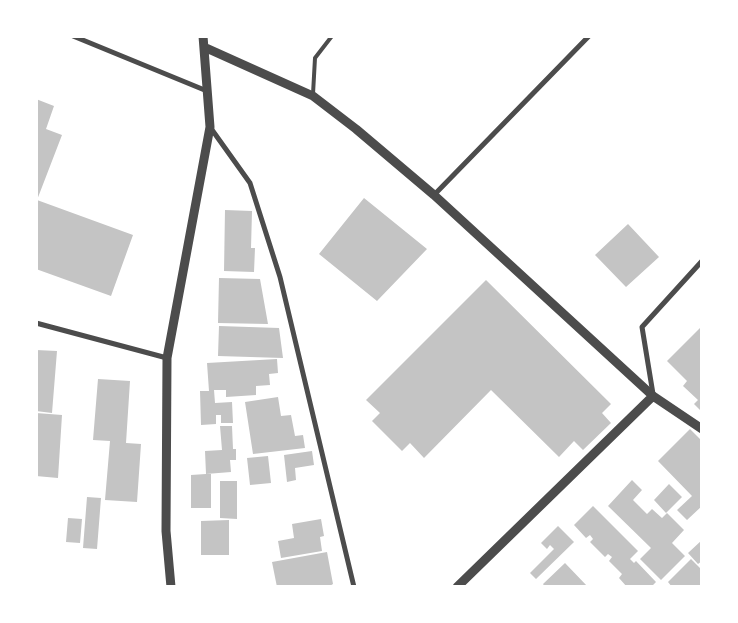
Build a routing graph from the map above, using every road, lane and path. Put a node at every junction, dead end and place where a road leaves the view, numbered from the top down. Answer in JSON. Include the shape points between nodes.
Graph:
{"nodes":[{"id":1,"x":73,"y":36,"type":"edge"},
{"id":2,"x":203,"y":36,"type":"edge"},
{"id":3,"x":332,"y":36,"type":"edge"},
{"id":4,"x":589,"y":36,"type":"edge"},
{"id":5,"x":204,"y":47,"type":"junction"},
{"id":6,"x":207,"y":91,"type":"junction"},
{"id":7,"x":313,"y":96,"type":"junction"},
{"id":8,"x":210,"y":126,"type":"junction"},
{"id":9,"x":434,"y":196,"type":"junction"},
{"id":10,"x":702,"y":261,"type":"edge"},
{"id":11,"x":36,"y":323,"type":"edge"},
{"id":12,"x":167,"y":358,"type":"junction"},
{"id":13,"x":653,"y":396,"type":"junction"},
{"id":14,"x":702,"y":429,"type":"edge"},
{"id":15,"x":171,"y":587,"type":"edge"},
{"id":16,"x":354,"y":587,"type":"edge"},
{"id":17,"x":457,"y":587,"type":"edge"}],
"edges":[{"from":1,"to":6,"type":"street"},
{"from":2,"to":5,"type":"street"},
{"from":3,"to":7,"type":"lane","via":[[316,58]]},
{"from":4,"to":9,"type":"street"},
{"from":5,"to":6,"type":"street"},
{"from":5,"to":7,"type":"street"},
{"from":6,"to":8,"type":"street"},
{"from":7,"to":9,"type":"street"},
{"from":8,"to":12,"type":"street"},
{"from":8,"to":16,"type":"street","via":[[250,184],[280,277]]},
{"from":9,"to":13,"type":"street"},
{"from":10,"to":13,"type":"street","via":[[642,327]]},
{"from":11,"to":12,"type":"street"},
{"from":12,"to":15,"type":"street","via":[[166,531]]},
{"from":13,"to":14,"type":"street"},
{"from":13,"to":17,"type":"street"}]}
